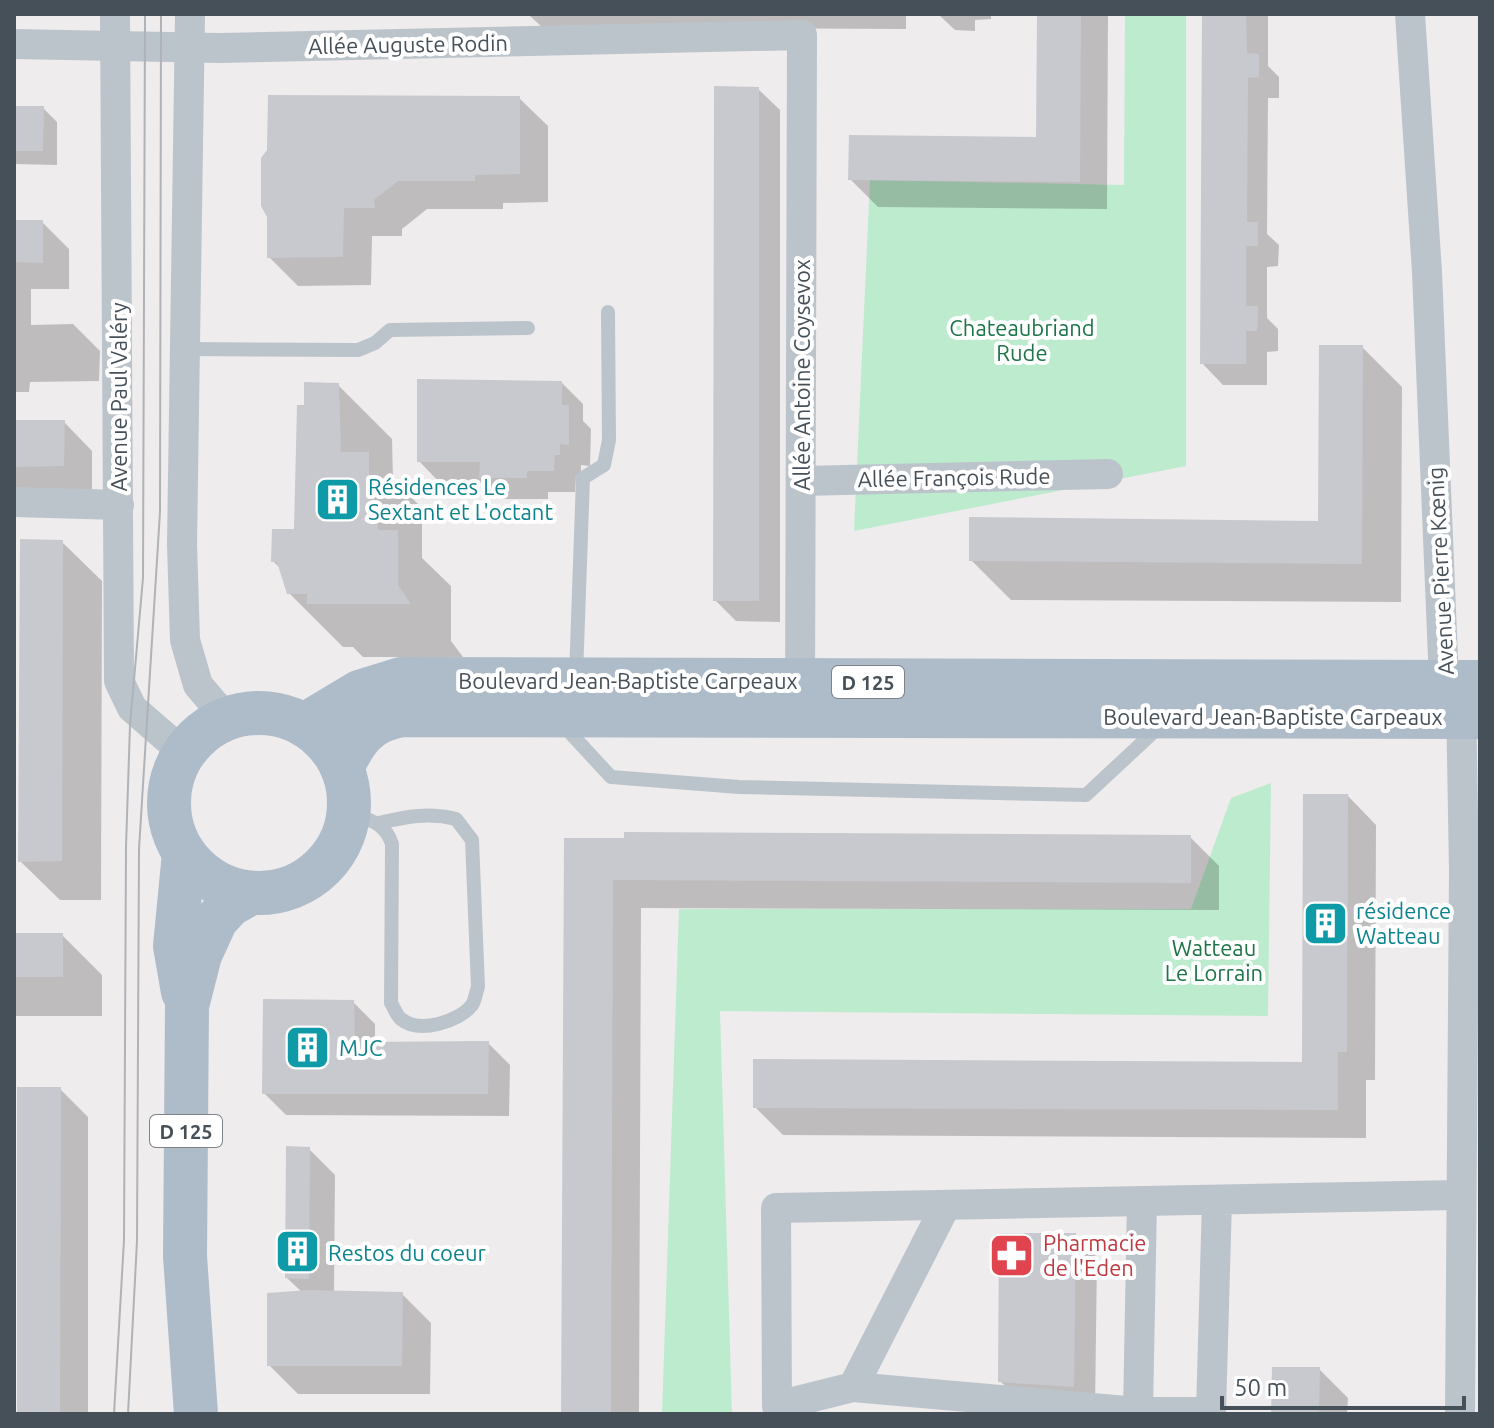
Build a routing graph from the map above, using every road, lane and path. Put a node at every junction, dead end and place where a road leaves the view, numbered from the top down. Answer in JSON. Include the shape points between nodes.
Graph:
{"nodes":[{"id":1,"x":115,"y":14,"type":"edge"},
{"id":2,"x":190,"y":14,"type":"edge"},
{"id":3,"x":1410,"y":14,"type":"edge"},
{"id":4,"x":802,"y":35,"type":"joint"},
{"id":5,"x":14,"y":44,"type":"edge"},
{"id":6,"x":115,"y":46,"type":"junction"},
{"id":7,"x":190,"y":46,"type":"junction"},
{"id":8,"x":608,"y":312,"type":"dead end"},
{"id":9,"x":528,"y":328,"type":"dead end"},
{"id":10,"x":185,"y":349,"type":"junction"},
{"id":11,"x":1108,"y":474,"type":"dead end"},
{"id":12,"x":801,"y":481,"type":"junction"},
{"id":13,"x":14,"y":502,"type":"edge"},
{"id":14,"x":119,"y":505,"type":"junction"},
{"id":15,"x":565,"y":697,"type":"junction"},
{"id":16,"x":800,"y":698,"type":"junction"},
{"id":17,"x":1462,"y":700,"type":"edge"},
{"id":18,"x":1171,"y":716,"type":"junction"},
{"id":19,"x":227,"y":719,"type":"junction"},
{"id":20,"x":304,"y":725,"type":"junction"},
{"id":21,"x":184,"y":753,"type":"junction"},
{"id":22,"x":342,"y":768,"type":"junction"},
{"id":23,"x":364,"y":818,"type":"junction"},
{"id":24,"x":184,"y":853,"type":"junction"},
{"id":25,"x":1472,"y":874,"type":"edge"},
{"id":26,"x":251,"y":893,"type":"junction"},
{"id":27,"x":187,"y":1006,"type":"junction"},
{"id":28,"x":1460,"y":1195,"type":"junction"},
{"id":29,"x":1217,"y":1200,"type":"junction"},
{"id":30,"x":1142,"y":1201,"type":"junction"},
{"id":31,"x":946,"y":1205,"type":"junction"},
{"id":32,"x":185,"y":1256,"type":"junction"},
{"id":33,"x":853,"y":1387,"type":"junction"},
{"id":34,"x":1138,"y":1412,"type":"junction"},
{"id":35,"x":166,"y":1414,"type":"edge"},
{"id":36,"x":196,"y":1414,"type":"edge"},
{"id":37,"x":1460,"y":1414,"type":"edge"}],
"edges":[{"from":1,"to":6,"type":"street","name":"Avenue Paul Valéry"},
{"from":2,"to":7,"type":"street"},
{"from":3,"to":17,"type":"street","name":"Avenue Pierre Kœnig"},
{"from":4,"to":7,"type":"street","name":"Allée Auguste Rodin"},
{"from":4,"to":12,"type":"street","name":"Allée Antoine Coysevox"},
{"from":5,"to":6,"type":"street","name":"Allée Auguste Rodin"},
{"from":6,"to":7,"type":"street","name":"Allée Auguste Rodin"},
{"from":6,"to":14,"type":"street","name":"Avenue Paul Valéry"},
{"from":7,"to":10,"type":"street"},
{"from":8,"to":15,"type":"lane","via":[[609,440],[604,465],[583,478]]},
{"from":9,"to":10,"type":"lane","via":[[390,330],[358,350]]},
{"from":10,"to":19,"type":"street","via":[[185,640],[198,685]]},
{"from":11,"to":12,"type":"street","name":"Allée François Rude"},
{"from":12,"to":16,"type":"street","name":"Allée Antoine Coysevox"},
{"from":13,"to":14,"type":"street"},
{"from":14,"to":21,"type":"street","name":"Avenue Paul Valéry","via":[[119,681],[132,708]]},
{"from":15,"to":16,"type":"main road","name":"Boulevard Jean-Baptiste Carpeaux","number":"D 125"},
{"from":15,"to":18,"type":"lane","via":[[611,777],[739,787],[1086,795]]},
{"from":15,"to":20,"type":"main road","name":"Boulevard Jean-Baptiste Carpeaux","number":"D 125","via":[[401,679],[359,692]]},
{"from":15,"to":22,"type":"main road","name":"Boulevard Jean-Baptiste Carpeaux","number":"D 125","via":[[387,717],[363,731]]},
{"from":16,"to":17,"type":"main road","name":"Boulevard Jean-Baptiste Carpeaux","number":"D 125"},
{"from":16,"to":18,"type":"main road","name":"Boulevard Jean-Baptiste Carpeaux","number":"D 125"},
{"from":17,"to":18,"type":"main road","name":"Boulevard Jean-Baptiste Carpeaux","number":"D 125"},
{"from":17,"to":25,"type":"street","name":"Avenue Pierre Kœnig"},
{"from":19,"to":20,"type":"main road","via":[[266,713]]},
{"from":19,"to":21,"type":"main road","via":[[203,732]]},
{"from":20,"to":22,"type":"main road","via":[[332,750]]},
{"from":21,"to":24,"type":"main road","via":[[169,802]]},
{"from":22,"to":23,"type":"main road"},
{"from":23,"to":23,"type":"lane","via":[[388,832],[392,844],[391,1003],[399,1019],[412,1025],[453,1019],[472,1005],[478,987],[472,840],[456,819],[442,815]]},
{"from":23,"to":26,"type":"main road","via":[[305,881],[279,891]]},
{"from":24,"to":26,"type":"main road","via":[[224,886]]},
{"from":24,"to":27,"type":"main road","number":"D 125","via":[[175,946]]},
{"from":25,"to":28,"type":"street","name":"Avenue Pierre Kœnig"},
{"from":26,"to":27,"type":"main road","number":"D 125","via":[[216,920]]},
{"from":27,"to":32,"type":"main road","number":"D 125"},
{"from":28,"to":29,"type":"street"},
{"from":28,"to":37,"type":"street","name":"Avenue Pierre Kœnig"},
{"from":29,"to":30,"type":"street"},
{"from":29,"to":34,"type":"street","via":[[1211,1412]]},
{"from":30,"to":31,"type":"street"},
{"from":30,"to":34,"type":"street"},
{"from":31,"to":33,"type":"street"},
{"from":31,"to":33,"type":"street","via":[[776,1208],[777,1406]]},
{"from":32,"to":35,"type":"main road","number":"D 125"},
{"from":32,"to":36,"type":"main road","number":"D 125"},
{"from":33,"to":34,"type":"street"}]}
